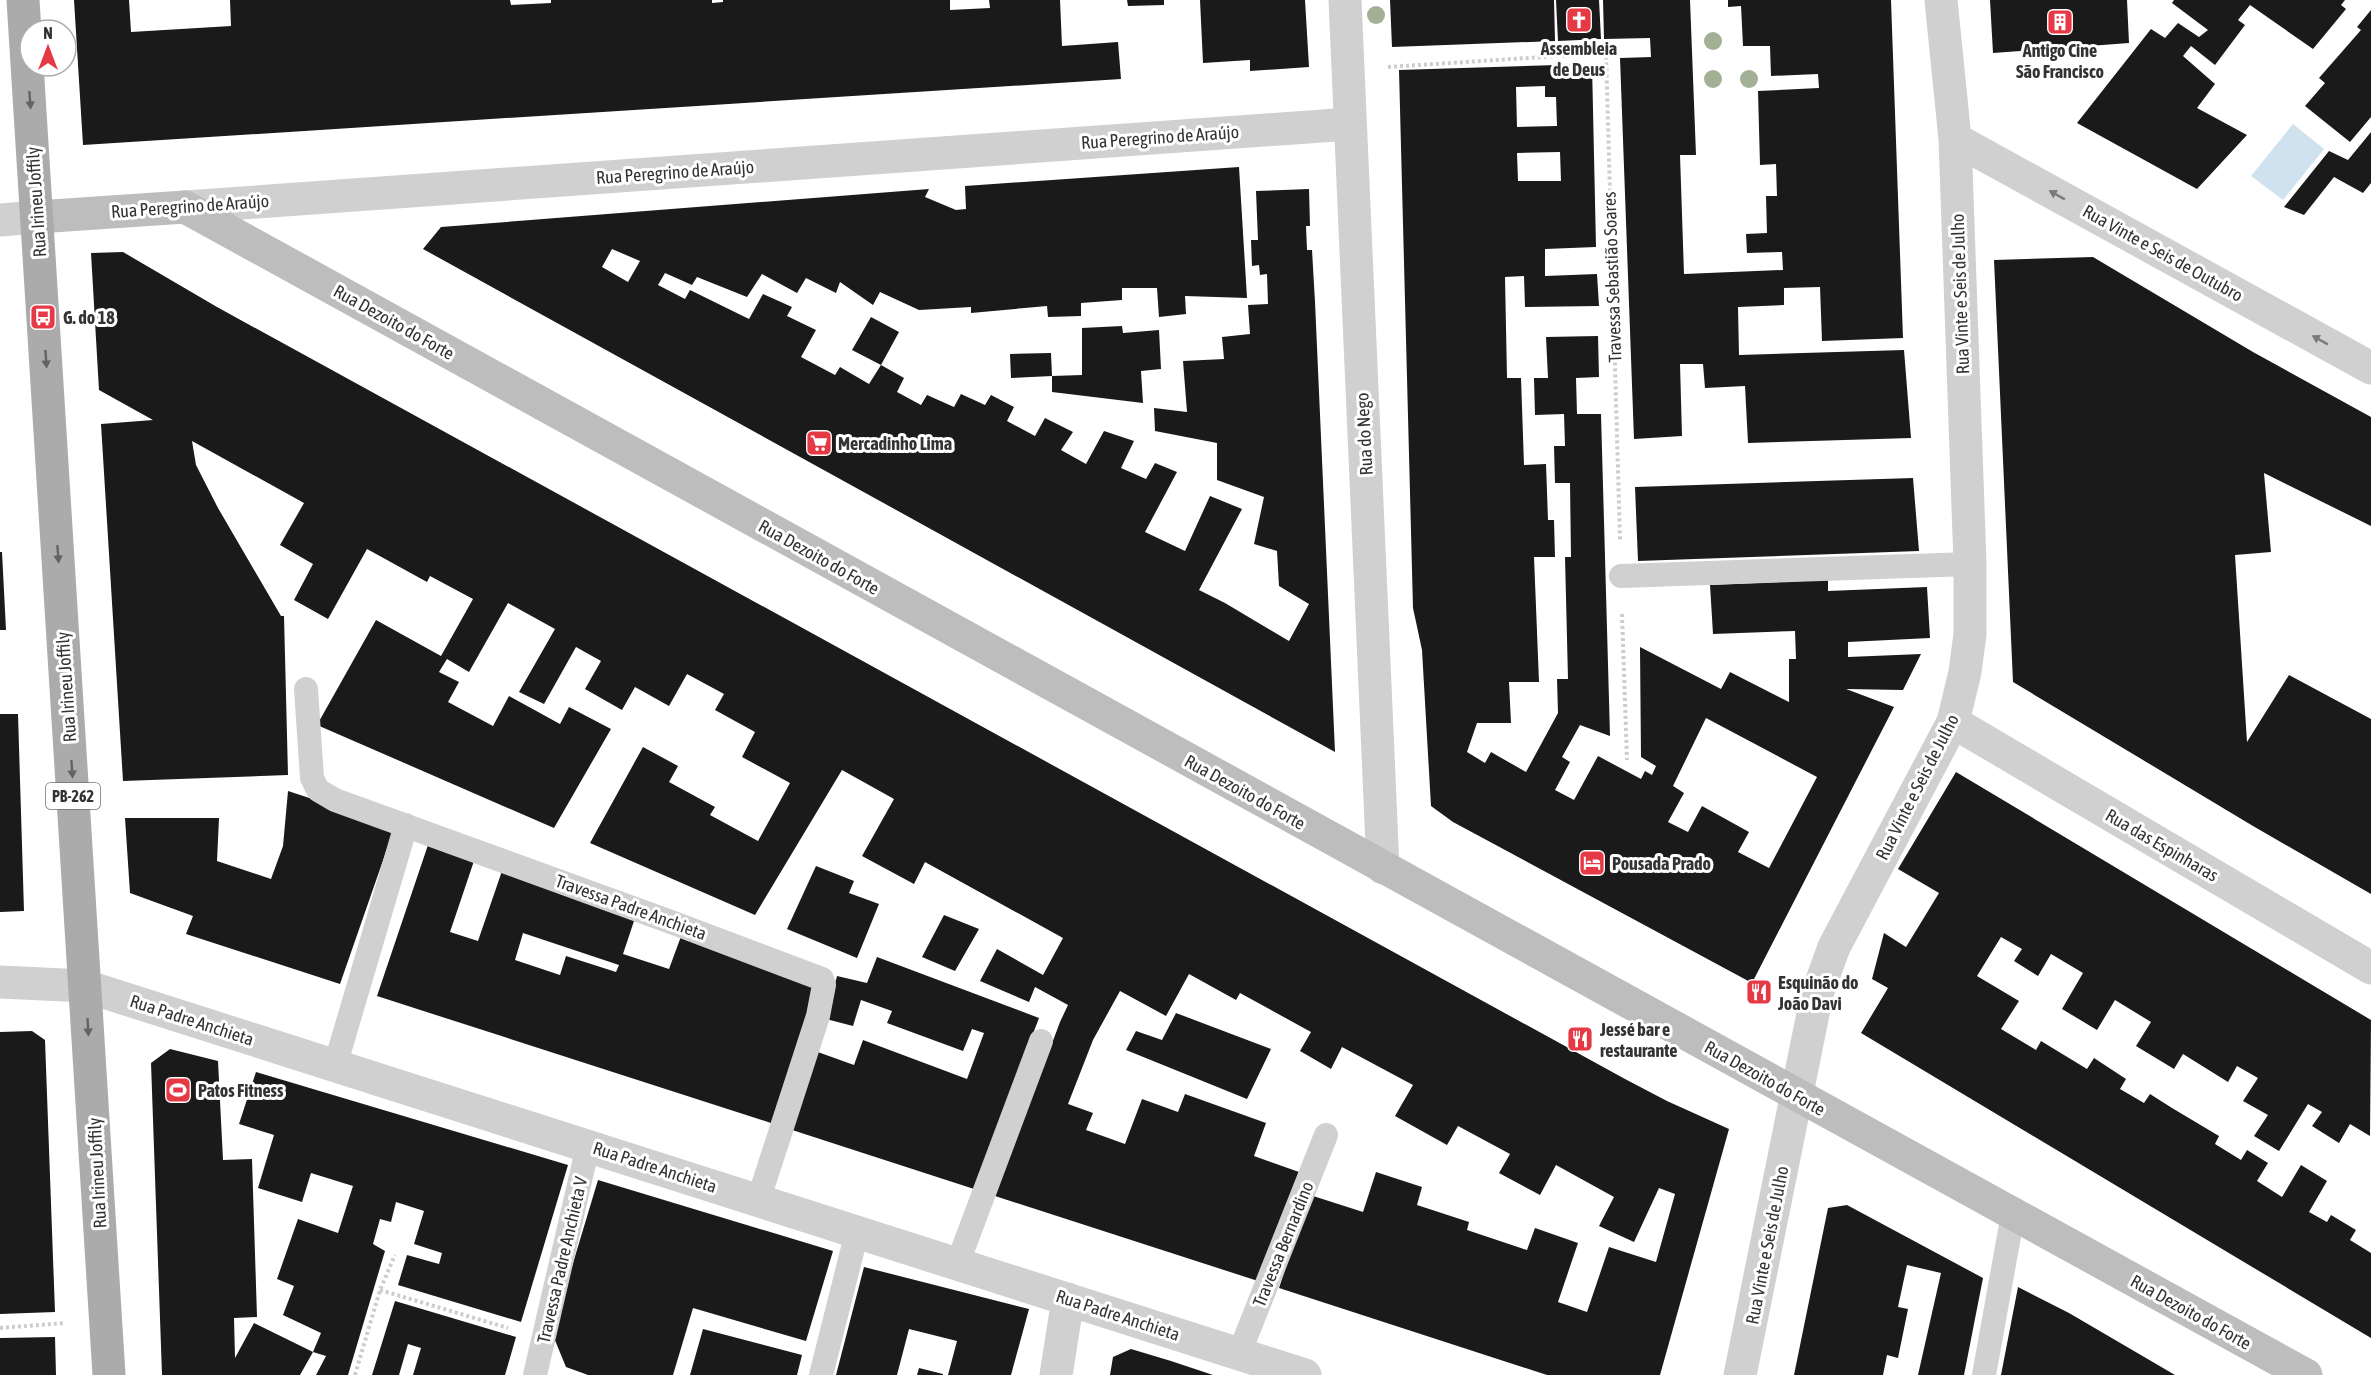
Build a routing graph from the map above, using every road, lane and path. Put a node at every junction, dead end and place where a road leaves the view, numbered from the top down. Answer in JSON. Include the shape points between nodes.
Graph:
{"nodes":[{"id":1,"x":23,"y":0,"type":"edge"},
{"id":2,"x":1345,"y":0,"type":"edge"},
{"id":3,"x":1941,"y":0,"type":"edge"},
{"id":4,"x":1348,"y":70,"type":"junction"},
{"id":5,"x":1350,"y":124,"type":"junction"},
{"id":6,"x":1955,"y":138,"type":"junction"},
{"id":7,"x":184,"y":207,"type":"junction"},
{"id":8,"x":37,"y":217,"type":"junction"},
{"id":9,"x":0,"y":220,"type":"edge"},
{"id":10,"x":2371,"y":368,"type":"edge"},
{"id":11,"x":1970,"y":564,"type":"junction"},
{"id":12,"x":1621,"y":576,"type":"junction"},
{"id":13,"x":306,"y":690,"type":"dead end"},
{"id":14,"x":1953,"y":722,"type":"junction"},
{"id":15,"x":1627,"y":760,"type":"dead end"},
{"id":16,"x":406,"y":825,"type":"junction"},
{"id":17,"x":1383,"y":868,"type":"junction"},
{"id":18,"x":2371,"y":968,"type":"edge"},
{"id":19,"x":0,"y":982,"type":"edge"},
{"id":20,"x":85,"y":986,"type":"junction"},
{"id":21,"x":1041,"y":1041,"type":"dead end"},
{"id":22,"x":335,"y":1066,"type":"junction"},
{"id":23,"x":1797,"y":1095,"type":"junction"},
{"id":24,"x":1326,"y":1135,"type":"dead end"},
{"id":25,"x":588,"y":1146,"type":"junction"},
{"id":26,"x":758,"y":1201,"type":"junction"},
{"id":27,"x":2013,"y":1214,"type":"junction"},
{"id":28,"x":857,"y":1232,"type":"junction"},
{"id":29,"x":395,"y":1255,"type":"dead end"},
{"id":30,"x":957,"y":1265,"type":"junction"},
{"id":31,"x":381,"y":1290,"type":"junction"},
{"id":32,"x":1068,"y":1299,"type":"junction"},
{"id":33,"x":106,"y":1320,"type":"junction"},
{"id":34,"x":0,"y":1328,"type":"edge"},
{"id":35,"x":544,"y":1338,"type":"junction"},
{"id":36,"x":1239,"y":1354,"type":"junction"},
{"id":37,"x":109,"y":1375,"type":"edge"},
{"id":38,"x":355,"y":1375,"type":"edge"},
{"id":39,"x":535,"y":1375,"type":"edge"},
{"id":40,"x":821,"y":1375,"type":"edge"},
{"id":41,"x":1056,"y":1375,"type":"edge"},
{"id":42,"x":1305,"y":1375,"type":"edge"},
{"id":43,"x":1740,"y":1375,"type":"edge"},
{"id":44,"x":1984,"y":1375,"type":"edge"},
{"id":45,"x":2306,"y":1375,"type":"edge"}],
"edges":[{"from":1,"to":8,"type":"main road","name":"Rua Irineu Joffily","number":"PB-262","one_way":true},
{"from":2,"to":4,"type":"street","name":"Rua do Nego"},
{"from":3,"to":6,"type":"street","name":"Rua Vinte e Seis de Julho"},
{"from":4,"to":5,"type":"street","name":"Rua do Nego"},
{"from":4,"to":12,"type":"path","name":"Travessa Sebastião Soares","via":[[1606,52]]},
{"from":5,"to":7,"type":"street","name":"Rua Peregrino de Araújo"},
{"from":5,"to":17,"type":"street","name":"Rua do Nego"},
{"from":10,"to":6,"type":"street","name":"Rua Vinte e Seis de Outubro","one_way":true},
{"from":6,"to":11,"type":"street","name":"Rua Vinte e Seis de Julho"},
{"from":7,"to":8,"type":"main road","name":"Rua Peregrino de Araújo"},
{"from":7,"to":17,"type":"main road","name":"Rua Dezoito do Forte"},
{"from":8,"to":9,"type":"street","name":"Rua Peregrino de Araújo"},
{"from":8,"to":20,"type":"main road","name":"Rua Irineu Joffily","number":"PB-262","one_way":true},
{"from":11,"to":12,"type":"lane"},
{"from":11,"to":14,"type":"street","name":"Rua Vinte e Seis de Julho","via":[[1970,634]]},
{"from":12,"to":15,"type":"path","name":"Travessa Sebastião Soares"},
{"from":13,"to":16,"type":"lane","name":"Travessa Padre Anchieta","via":[[312,778],[318,790],[335,800]]},
{"from":14,"to":18,"type":"street","name":"Rua das Espinharas"},
{"from":14,"to":23,"type":"street","name":"Rua Vinte e Seis de Julho","via":[[1834,947],[1817,993]]},
{"from":16,"to":22,"type":"lane"},
{"from":16,"to":26,"type":"lane","name":"Travessa Padre Anchieta","via":[[822,980],[818,1016]]},
{"from":17,"to":23,"type":"main road","name":"Rua Dezoito do Forte"},
{"from":19,"to":20,"type":"street","name":"Rua Padre Anchieta"},
{"from":20,"to":22,"type":"street","name":"Rua Padre Anchieta"},
{"from":20,"to":33,"type":"main road","name":"Rua Irineu Joffily","number":"PB-262","one_way":true},
{"from":21,"to":30,"type":"lane"},
{"from":22,"to":25,"type":"street","name":"Rua Padre Anchieta"},
{"from":23,"to":27,"type":"main road","name":"Rua Dezoito do Forte"},
{"from":23,"to":43,"type":"street","name":"Rua Vinte e Seis de Julho"},
{"from":24,"to":36,"type":"lane","name":"Travessa Bernardino"},
{"from":25,"to":26,"type":"street","name":"Rua Padre Anchieta"},
{"from":25,"to":35,"type":"lane","name":"Travessa Padre Anchieta V"},
{"from":26,"to":28,"type":"street","name":"Rua Padre Anchieta"},
{"from":27,"to":44,"type":"lane"},
{"from":27,"to":45,"type":"main road","name":"Rua Dezoito do Forte"},
{"from":28,"to":30,"type":"street","name":"Rua Padre Anchieta"},
{"from":28,"to":40,"type":"lane"},
{"from":29,"to":31,"type":"path"},
{"from":30,"to":32,"type":"street","name":"Rua Padre Anchieta"},
{"from":31,"to":35,"type":"path"},
{"from":31,"to":38,"type":"path"},
{"from":32,"to":36,"type":"street","name":"Rua Padre Anchieta"},
{"from":32,"to":41,"type":"street"},
{"from":33,"to":34,"type":"path"},
{"from":33,"to":37,"type":"main road","name":"Rua Irineu Joffily","number":"PB-262"},
{"from":35,"to":39,"type":"lane","name":"Travessa Padre Anchieta V"},
{"from":36,"to":42,"type":"street","name":"Rua Padre Anchieta"}]}
